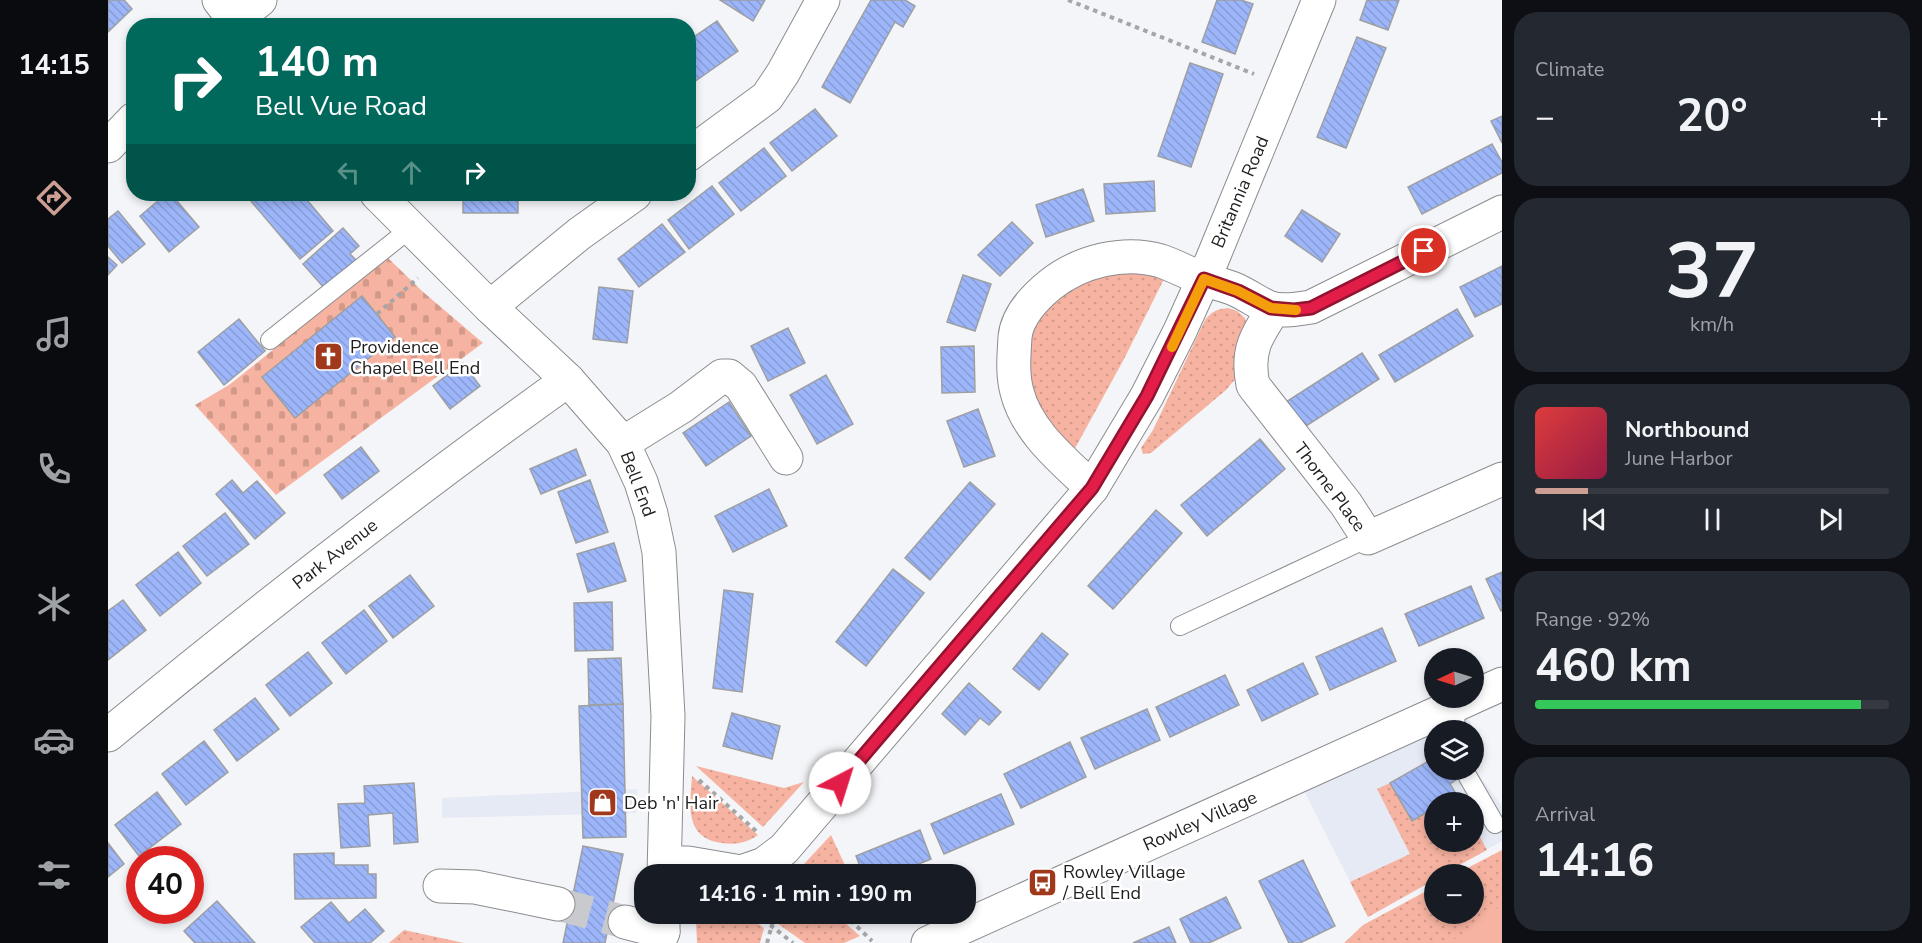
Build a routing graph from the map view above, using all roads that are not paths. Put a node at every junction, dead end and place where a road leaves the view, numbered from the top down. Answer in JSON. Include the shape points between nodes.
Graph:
{"nodes":[{"id":1,"x":823,"y":0,"type":"edge"},
{"id":2,"x":1319,"y":0,"type":"edge"},
{"id":3,"x":126,"y":127,"type":"edge"},
{"id":4,"x":108,"y":146,"type":"edge"},
{"id":5,"x":696,"y":149,"type":"edge"},
{"id":6,"x":384,"y":201,"type":"edge"},
{"id":7,"x":625,"y":201,"type":"edge"},
{"id":8,"x":1502,"y":212,"type":"edge"},
{"id":9,"x":411,"y":228,"type":"junction"},
{"id":10,"x":1204,"y":279,"type":"junction"},
{"id":11,"x":490,"y":307,"type":"junction"},
{"id":12,"x":1274,"y":309,"type":"junction"},
{"id":13,"x":270,"y":340,"type":"dead end"},
{"id":14,"x":568,"y":380,"type":"junction"},
{"id":15,"x":622,"y":443,"type":"junction"},
{"id":16,"x":786,"y":458,"type":"dead end"},
{"id":17,"x":1502,"y":479,"type":"edge"},
{"id":18,"x":1092,"y":488,"type":"junction"},
{"id":19,"x":1368,"y":538,"type":"junction"},
{"id":20,"x":1180,"y":626,"type":"dead end"},
{"id":21,"x":1502,"y":684,"type":"edge"},
{"id":22,"x":1484,"y":695,"type":"edge"},
{"id":23,"x":1462,"y":708,"type":"edge"},
{"id":24,"x":108,"y":735,"type":"edge"},
{"id":25,"x":1470,"y":780,"type":"edge"},
{"id":26,"x":1495,"y":824,"type":"dead end"},
{"id":27,"x":664,"y":864,"type":"edge"},
{"id":28,"x":764,"y":864,"type":"edge"},
{"id":29,"x":440,"y":886,"type":"dead end"},
{"id":30,"x":558,"y":904,"type":"tunnel mouth"},
{"id":31,"x":625,"y":922,"type":"tunnel mouth"},
{"id":32,"x":663,"y":933,"type":"edge"},
{"id":33,"x":962,"y":936,"type":"edge"},
{"id":34,"x":928,"y":943,"type":"edge"}],
"edges":[{"from":1,"to":5,"type":"street","via":[[767,97]]},
{"from":2,"to":10,"type":"street","name":"Britannia Road"},
{"from":3,"to":4,"type":"street"},
{"from":6,"to":9,"type":"street","name":"Bell End"},
{"from":7,"to":11,"type":"street"},
{"from":8,"to":12,"type":"street","via":[[1311,308]]},
{"from":9,"to":11,"type":"street","name":"Bell End"},
{"from":9,"to":13,"type":"lane"},
{"from":10,"to":12,"type":"street"},
{"from":10,"to":18,"type":"street","name":"Britannia Road","via":[[1147,396]]},
{"from":10,"to":18,"type":"street","via":[[1160,261],[1105,259],[1064,274],[1025,311],[1016,333],[1013,360],[1017,393],[1048,446]]},
{"from":11,"to":14,"type":"street","name":"Bell End"},
{"from":12,"to":19,"type":"street","name":"Thorne Place","via":[[1251,349],[1253,385]]},
{"from":14,"to":15,"type":"street","name":"Bell End"},
{"from":14,"to":24,"type":"street","name":"Park Avenue","via":[[445,468]]},
{"from":15,"to":16,"type":"street","via":[[722,376],[729,376],[741,386]]},
{"from":15,"to":27,"type":"street","name":"Bell End","via":[[641,482],[659,552],[668,716]]},
{"from":17,"to":19,"type":"street","name":"Thorne Place"},
{"from":18,"to":28,"type":"street","name":"Britannia Road","via":[[780,852]]},
{"from":19,"to":20,"type":"lane"},
{"from":21,"to":22,"type":"street","name":"Rowley Village"},
{"from":23,"to":33,"type":"street","name":"Rowley Village"},
{"from":25,"to":26,"type":"lane"},
{"from":29,"to":30,"type":"street","via":[[475,887]]},
{"from":31,"to":32,"type":"street"},
{"from":33,"to":34,"type":"street","name":"Rowley Village"}]}
